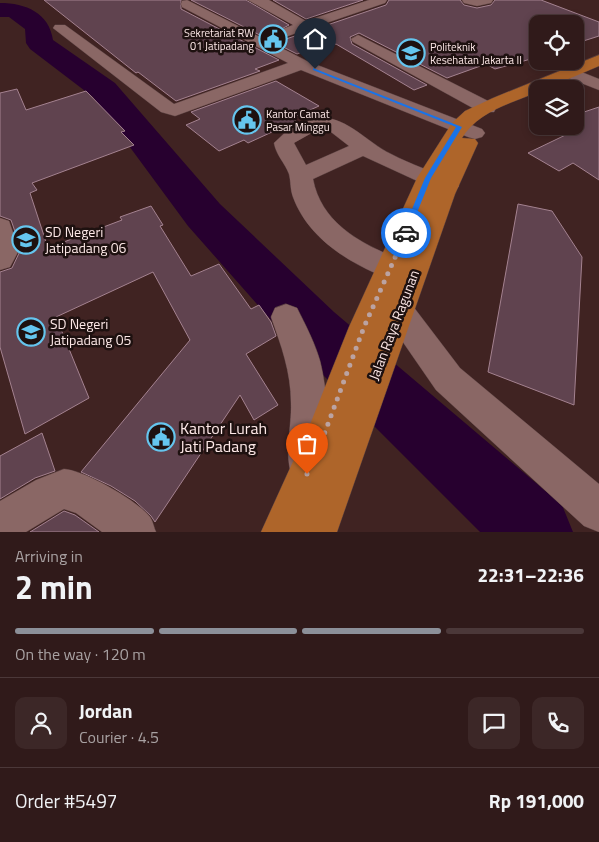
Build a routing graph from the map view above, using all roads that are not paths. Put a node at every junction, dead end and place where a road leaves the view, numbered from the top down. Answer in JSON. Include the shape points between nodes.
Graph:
{"nodes":[{"id":1,"x":254,"y":0,"type":"edge"},
{"id":2,"x":377,"y":0,"type":"edge"},
{"id":3,"x":468,"y":0,"type":"edge"},
{"id":4,"x":487,"y":0,"type":"edge"},
{"id":5,"x":187,"y":4,"type":"dead end"},
{"id":6,"x":306,"y":27,"type":"junction"},
{"id":7,"x":60,"y":28,"type":"dead end"},
{"id":8,"x":285,"y":34,"type":"dead end"},
{"id":9,"x":358,"y":39,"type":"dead end"},
{"id":10,"x":599,"y":60,"type":"edge"},
{"id":11,"x":301,"y":64,"type":"junction"},
{"id":12,"x":582,"y":79,"type":"edge"},
{"id":13,"x":529,"y":102,"type":"edge"},
{"id":14,"x":488,"y":108,"type":"junction"},
{"id":15,"x":467,"y":130,"type":"junction"},
{"id":16,"x":363,"y":148,"type":"junction"},
{"id":17,"x":301,"y":176,"type":"junction"},
{"id":18,"x":438,"y":182,"type":"junction"},
{"id":19,"x":0,"y":226,"type":"edge"},
{"id":20,"x":0,"y":260,"type":"edge"},
{"id":21,"x":402,"y":272,"type":"junction"},
{"id":22,"x":286,"y":317,"type":"dead end"},
{"id":23,"x":383,"y":317,"type":"junction"},
{"id":24,"x":337,"y":439,"type":"junction"},
{"id":25,"x":307,"y":474,"type":"junction"},
{"id":26,"x":599,"y":511,"type":"edge"},
{"id":27,"x":0,"y":524,"type":"edge"},
{"id":28,"x":135,"y":532,"type":"edge"},
{"id":29,"x":282,"y":532,"type":"edge"},
{"id":30,"x":316,"y":532,"type":"edge"}],
"edges":[{"from":1,"to":6,"type":"street"},
{"from":2,"to":6,"type":"street"},
{"from":3,"to":4,"type":"street"},
{"from":5,"to":11,"type":"street"},
{"from":6,"to":8,"type":"street"},
{"from":7,"to":11,"type":"street","via":[[175,110]]},
{"from":9,"to":14,"type":"street"},
{"from":10,"to":12,"type":"main road","name":"Jalan Raya Ragunan"},
{"from":11,"to":15,"type":"street"},
{"from":12,"to":14,"type":"main road","name":"Jalan Raya Ragunan"},
{"from":13,"to":15,"type":"main road","name":"Jalan Raya Ragunan"},
{"from":14,"to":15,"type":"main road","name":"Jalan Raya Ragunan","via":[[472,115]]},
{"from":15,"to":18,"type":"main road","name":"Jalan Raya Ragunan","via":[[463,150]]},
{"from":16,"to":17,"type":"street"},
{"from":16,"to":17,"type":"street","via":[[333,125],[324,123],[304,128],[284,143],[292,164]]},
{"from":16,"to":18,"type":"street"},
{"from":17,"to":21,"type":"street","via":[[306,200],[318,220],[346,245]]},
{"from":18,"to":21,"type":"main road","name":"Jalan Raya Ragunan"},
{"from":19,"to":20,"type":"street","via":[[6,250]]},
{"from":21,"to":23,"type":"main road","name":"Jalan Raya Ragunan"},
{"from":22,"to":25,"type":"street","via":[[303,360],[309,402]]},
{"from":23,"to":24,"type":"main road","name":"Jalan Raya Ragunan"},
{"from":23,"to":26,"type":"street","via":[[448,379]]},
{"from":24,"to":25,"type":"main road","name":"Jalan Raya Ragunan"},
{"from":24,"to":30,"type":"main road","name":"Jalan Raya Ragunan"},
{"from":25,"to":29,"type":"main road","name":"Jalan Raya Ragunan"},
{"from":27,"to":28,"type":"street","via":[[55,492],[70,489],[81,493]]}]}
